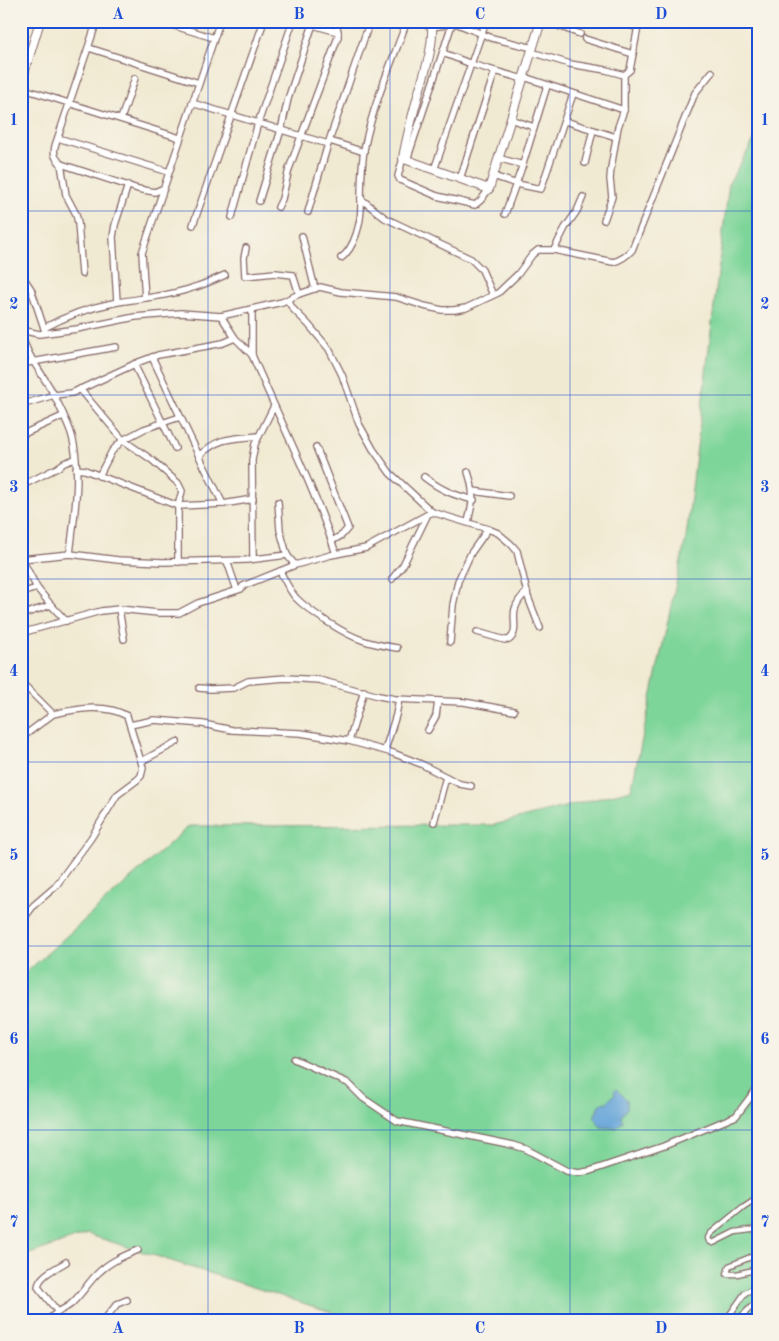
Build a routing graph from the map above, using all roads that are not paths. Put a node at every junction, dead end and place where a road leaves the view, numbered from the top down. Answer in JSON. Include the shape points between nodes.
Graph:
{"nodes":[{"id":1,"x":40,"y":21,"type":"edge"},
{"id":2,"x":98,"y":21,"type":"edge"},
{"id":3,"x":159,"y":21,"type":"edge"},
{"id":4,"x":220,"y":21,"type":"edge"},
{"id":5,"x":264,"y":21,"type":"edge"},
{"id":6,"x":293,"y":21,"type":"edge"},
{"id":7,"x":339,"y":21,"type":"edge"},
{"id":8,"x":370,"y":21,"type":"edge"},
{"id":9,"x":407,"y":21,"type":"edge"},
{"id":10,"x":422,"y":21,"type":"edge"},
{"id":11,"x":486,"y":21,"type":"edge"},
{"id":12,"x":618,"y":21,"type":"edge"},
{"id":13,"x":453,"y":22,"type":"edge"},
{"id":14,"x":540,"y":22,"type":"edge"},
{"id":15,"x":172,"y":23,"type":"edge"},
{"id":16,"x":313,"y":23,"type":"edge"},
{"id":17,"x":433,"y":24,"type":"edge"},
{"id":18,"x":639,"y":25,"type":"edge"},
{"id":19,"x":338,"y":32,"type":"junction"},
{"id":20,"x":482,"y":34,"type":"junction"},
{"id":21,"x":214,"y":38,"type":"junction"},
{"id":22,"x":89,"y":48,"type":"junction"},
{"id":23,"x":532,"y":50,"type":"junction"},
{"id":24,"x":443,"y":53,"type":"junction"},
{"id":25,"x":633,"y":54,"type":"junction"},
{"id":26,"x":470,"y":64,"type":"junction"},
{"id":27,"x":495,"y":71,"type":"junction"},
{"id":28,"x":712,"y":72,"type":"dead end"},
{"id":29,"x":624,"y":76,"type":"junction"},
{"id":30,"x":135,"y":78,"type":"dead end"},
{"id":31,"x":523,"y":78,"type":"junction"},
{"id":32,"x":21,"y":83,"type":"edge"},
{"id":33,"x":199,"y":83,"type":"junction"},
{"id":34,"x":547,"y":86,"type":"junction"},
{"id":35,"x":21,"y":88,"type":"edge"},
{"id":36,"x":573,"y":94,"type":"junction"},
{"id":37,"x":192,"y":103,"type":"junction"},
{"id":38,"x":70,"y":104,"type":"junction"},
{"id":39,"x":624,"y":110,"type":"junction"},
{"id":40,"x":232,"y":115,"type":"junction"},
{"id":41,"x":121,"y":119,"type":"junction"},
{"id":42,"x":510,"y":119,"type":"junction"},
{"id":43,"x":564,"y":121,"type":"junction"},
{"id":44,"x":258,"y":123,"type":"junction"},
{"id":45,"x":534,"y":127,"type":"junction"},
{"id":46,"x":281,"y":130,"type":"junction"},
{"id":47,"x":593,"y":130,"type":"junction"},
{"id":48,"x":302,"y":137,"type":"junction"},
{"id":49,"x":616,"y":137,"type":"junction"},
{"id":50,"x":58,"y":138,"type":"junction"},
{"id":51,"x":180,"y":138,"type":"junction"},
{"id":52,"x":329,"y":143,"type":"junction"},
{"id":53,"x":364,"y":152,"type":"junction"},
{"id":54,"x":498,"y":158,"type":"junction"},
{"id":55,"x":405,"y":159,"type":"junction"},
{"id":56,"x":585,"y":163,"type":"dead end"},
{"id":57,"x":61,"y":164,"type":"junction"},
{"id":58,"x":523,"y":165,"type":"junction"},
{"id":59,"x":434,"y":170,"type":"junction"},
{"id":60,"x":170,"y":172,"type":"junction"},
{"id":61,"x":493,"y":176,"type":"junction"},
{"id":62,"x":460,"y":179,"type":"junction"},
{"id":63,"x":517,"y":184,"type":"junction"},
{"id":64,"x":128,"y":185,"type":"junction"},
{"id":65,"x":164,"y":188,"type":"junction"},
{"id":66,"x":488,"y":189,"type":"junction"},
{"id":67,"x":583,"y":197,"type":"dead end"},
{"id":68,"x":361,"y":199,"type":"junction"},
{"id":69,"x":259,"y":201,"type":"dead end"},
{"id":70,"x":278,"y":207,"type":"dead end"},
{"id":71,"x":308,"y":212,"type":"dead end"},
{"id":72,"x":505,"y":214,"type":"dead end"},
{"id":73,"x":232,"y":217,"type":"dead end"},
{"id":74,"x":604,"y":220,"type":"dead end"},
{"id":75,"x":193,"y":225,"type":"dead end"},
{"id":76,"x":302,"y":236,"type":"dead end"},
{"id":77,"x":246,"y":248,"type":"dead end"},
{"id":78,"x":554,"y":250,"type":"junction"},
{"id":79,"x":341,"y":258,"type":"dead end"},
{"id":80,"x":21,"y":274,"type":"edge"},
{"id":81,"x":82,"y":274,"type":"dead end"},
{"id":82,"x":225,"y":276,"type":"dead end"},
{"id":83,"x":315,"y":289,"type":"junction"},
{"id":84,"x":299,"y":294,"type":"junction"},
{"id":85,"x":493,"y":296,"type":"junction"},
{"id":86,"x":145,"y":298,"type":"junction"},
{"id":87,"x":287,"y":300,"type":"junction"},
{"id":88,"x":117,"y":302,"type":"junction"},
{"id":89,"x":252,"y":309,"type":"junction"},
{"id":90,"x":221,"y":316,"type":"junction"},
{"id":91,"x":21,"y":331,"type":"edge"},
{"id":92,"x":45,"y":331,"type":"junction"},
{"id":93,"x":235,"y":338,"type":"junction"},
{"id":94,"x":116,"y":347,"type":"dead end"},
{"id":95,"x":252,"y":355,"type":"junction"},
{"id":96,"x":152,"y":357,"type":"junction"},
{"id":97,"x":34,"y":363,"type":"junction"},
{"id":98,"x":21,"y":364,"type":"edge"},
{"id":99,"x":134,"y":364,"type":"junction"},
{"id":100,"x":80,"y":389,"type":"junction"},
{"id":101,"x":54,"y":395,"type":"junction"},
{"id":102,"x":21,"y":405,"type":"edge"},
{"id":103,"x":274,"y":406,"type":"junction"},
{"id":104,"x":63,"y":416,"type":"junction"},
{"id":105,"x":180,"y":417,"type":"junction"},
{"id":106,"x":164,"y":422,"type":"junction"},
{"id":107,"x":21,"y":435,"type":"edge"},
{"id":108,"x":259,"y":436,"type":"junction"},
{"id":109,"x":123,"y":440,"type":"junction"},
{"id":110,"x":316,"y":447,"type":"dead end"},
{"id":111,"x":175,"y":448,"type":"dead end"},
{"id":112,"x":199,"y":456,"type":"junction"},
{"id":113,"x":75,"y":459,"type":"junction"},
{"id":114,"x":76,"y":469,"type":"junction"},
{"id":115,"x":468,"y":472,"type":"dead end"},
{"id":116,"x":99,"y":476,"type":"junction"},
{"id":117,"x":424,"y":477,"type":"dead end"},
{"id":118,"x":21,"y":486,"type":"edge"},
{"id":119,"x":473,"y":491,"type":"junction"},
{"id":120,"x":509,"y":496,"type":"dead end"},
{"id":121,"x":253,"y":499,"type":"junction"},
{"id":122,"x":474,"y":500,"type":"junction"},
{"id":123,"x":278,"y":502,"type":"dead end"},
{"id":124,"x":223,"y":504,"type":"junction"},
{"id":125,"x":178,"y":506,"type":"junction"},
{"id":126,"x":430,"y":514,"type":"junction"},
{"id":127,"x":468,"y":522,"type":"junction"},
{"id":128,"x":488,"y":529,"type":"junction"},
{"id":129,"x":332,"y":541,"type":"junction"},
{"id":130,"x":70,"y":554,"type":"junction"},
{"id":131,"x":336,"y":554,"type":"junction"},
{"id":132,"x":287,"y":555,"type":"junction"},
{"id":133,"x":22,"y":559,"type":"edge"},
{"id":134,"x":253,"y":559,"type":"junction"},
{"id":135,"x":227,"y":560,"type":"junction"},
{"id":136,"x":178,"y":562,"type":"junction"},
{"id":137,"x":295,"y":565,"type":"junction"},
{"id":138,"x":280,"y":572,"type":"junction"},
{"id":139,"x":392,"y":579,"type":"dead end"},
{"id":140,"x":37,"y":588,"type":"junction"},
{"id":141,"x":237,"y":590,"type":"junction"},
{"id":142,"x":21,"y":592,"type":"edge"},
{"id":143,"x":527,"y":592,"type":"junction"},
{"id":144,"x":51,"y":605,"type":"junction"},
{"id":145,"x":119,"y":609,"type":"junction"},
{"id":146,"x":21,"y":615,"type":"edge"},
{"id":147,"x":66,"y":621,"type":"junction"},
{"id":148,"x":540,"y":628,"type":"dead end"},
{"id":149,"x":21,"y":632,"type":"edge"},
{"id":150,"x":477,"y":632,"type":"dead end"},
{"id":151,"x":124,"y":638,"type":"dead end"},
{"id":152,"x":450,"y":642,"type":"dead end"},
{"id":153,"x":397,"y":648,"type":"dead end"},
{"id":154,"x":21,"y":682,"type":"edge"},
{"id":155,"x":199,"y":688,"type":"dead end"},
{"id":156,"x":364,"y":691,"type":"junction"},
{"id":157,"x":399,"y":699,"type":"junction"},
{"id":158,"x":438,"y":701,"type":"junction"},
{"id":159,"x":514,"y":711,"type":"dead end"},
{"id":160,"x":53,"y":714,"type":"junction"},
{"id":161,"x":130,"y":725,"type":"junction"},
{"id":162,"x":428,"y":730,"type":"dead end"},
{"id":163,"x":21,"y":738,"type":"edge"},
{"id":164,"x":349,"y":741,"type":"junction"},
{"id":165,"x":177,"y":742,"type":"dead end"},
{"id":166,"x":385,"y":750,"type":"junction"},
{"id":167,"x":142,"y":761,"type":"junction"},
{"id":168,"x":446,"y":777,"type":"junction"},
{"id":169,"x":471,"y":786,"type":"dead end"},
{"id":170,"x":434,"y":822,"type":"dead end"},
{"id":171,"x":21,"y":922,"type":"edge"},
{"id":172,"x":294,"y":1059,"type":"dead end"},
{"id":173,"x":758,"y":1087,"type":"edge"},
{"id":174,"x":758,"y":1198,"type":"edge"},
{"id":175,"x":758,"y":1229,"type":"edge"},
{"id":176,"x":138,"y":1250,"type":"dead end"},
{"id":177,"x":758,"y":1254,"type":"edge"},
{"id":178,"x":66,"y":1262,"type":"dead end"},
{"id":179,"x":758,"y":1269,"type":"edge"},
{"id":180,"x":758,"y":1286,"type":"edge"},
{"id":181,"x":127,"y":1300,"type":"dead end"},
{"id":182,"x":758,"y":1307,"type":"edge"},
{"id":183,"x":58,"y":1312,"type":"junction"},
{"id":184,"x":758,"y":1316,"type":"edge"},
{"id":185,"x":49,"y":1320,"type":"edge"},
{"id":186,"x":104,"y":1320,"type":"edge"},
{"id":187,"x":726,"y":1320,"type":"edge"},
{"id":188,"x":738,"y":1320,"type":"edge"},
{"id":189,"x":754,"y":1320,"type":"edge"}],
"edges":[{"from":1,"to":32,"type":"street"},
{"from":2,"to":22,"type":"street"},
{"from":3,"to":15,"type":"street"},
{"from":4,"to":21,"type":"street"},
{"from":5,"to":40,"type":"street"},
{"from":6,"to":44,"type":"street"},
{"from":7,"to":19,"type":"street"},
{"from":8,"to":52,"type":"street"},
{"from":9,"to":53,"type":"street"},
{"from":10,"to":17,"type":"street"},
{"from":11,"to":20,"type":"street"},
{"from":12,"to":18,"type":"street"},
{"from":13,"to":17,"type":"street"},
{"from":13,"to":20,"type":"street"},
{"from":13,"to":24,"type":"street"},
{"from":14,"to":23,"type":"street"},
{"from":14,"to":25,"type":"street"},
{"from":15,"to":21,"type":"street"},
{"from":16,"to":19,"type":"street"},
{"from":16,"to":46,"type":"street"},
{"from":17,"to":55,"type":"street","via":[[426,65],[408,129]]},
{"from":18,"to":25,"type":"street"},
{"from":19,"to":48,"type":"street"},
{"from":20,"to":23,"type":"street"},
{"from":20,"to":26,"type":"street"},
{"from":21,"to":33,"type":"street"},
{"from":22,"to":33,"type":"street"},
{"from":22,"to":38,"type":"street"},
{"from":23,"to":29,"type":"street","via":[[570,64]]},
{"from":23,"to":31,"type":"street"},
{"from":24,"to":26,"type":"street"},
{"from":24,"to":55,"type":"street"},
{"from":25,"to":29,"type":"street","via":[[630,70]]},
{"from":26,"to":27,"type":"street"},
{"from":26,"to":59,"type":"street"},
{"from":27,"to":31,"type":"street"},
{"from":27,"to":62,"type":"street"},
{"from":28,"to":78,"type":"street","via":[[695,93],[627,256],[612,262]]},
{"from":29,"to":39,"type":"street"},
{"from":30,"to":41,"type":"street"},
{"from":31,"to":34,"type":"street"},
{"from":31,"to":42,"type":"street"},
{"from":33,"to":37,"type":"street"},
{"from":34,"to":36,"type":"street"},
{"from":34,"to":45,"type":"street"},
{"from":35,"to":38,"type":"street"},
{"from":36,"to":39,"type":"street"},
{"from":36,"to":43,"type":"street"},
{"from":37,"to":40,"type":"street"},
{"from":37,"to":51,"type":"street"},
{"from":38,"to":41,"type":"street"},
{"from":38,"to":50,"type":"street"},
{"from":39,"to":49,"type":"street"},
{"from":40,"to":44,"type":"street"},
{"from":40,"to":75,"type":"street"},
{"from":41,"to":51,"type":"street"},
{"from":42,"to":45,"type":"street"},
{"from":42,"to":54,"type":"street"},
{"from":43,"to":47,"type":"street"},
{"from":43,"to":63,"type":"street","via":[[541,189]]},
{"from":44,"to":46,"type":"street"},
{"from":44,"to":73,"type":"street"},
{"from":45,"to":58,"type":"street"},
{"from":46,"to":48,"type":"street"},
{"from":46,"to":69,"type":"street"},
{"from":47,"to":49,"type":"street"},
{"from":47,"to":56,"type":"street"},
{"from":48,"to":52,"type":"street"},
{"from":48,"to":70,"type":"street"},
{"from":49,"to":74,"type":"street","via":[[610,173],[612,197]]},
{"from":50,"to":57,"type":"street","via":[[54,154]]},
{"from":50,"to":60,"type":"street"},
{"from":51,"to":60,"type":"street"},
{"from":52,"to":53,"type":"street"},
{"from":52,"to":71,"type":"street"},
{"from":53,"to":68,"type":"street"},
{"from":54,"to":58,"type":"street"},
{"from":54,"to":61,"type":"street"},
{"from":55,"to":59,"type":"street"},
{"from":55,"to":66,"type":"street","via":[[398,176],[400,180],[438,196],[475,205]]},
{"from":57,"to":64,"type":"street"},
{"from":57,"to":81,"type":"street","via":[[66,195],[78,223]]},
{"from":58,"to":63,"type":"street"},
{"from":59,"to":62,"type":"street"},
{"from":60,"to":65,"type":"street"},
{"from":61,"to":63,"type":"street"},
{"from":61,"to":66,"type":"street"},
{"from":62,"to":66,"type":"street"},
{"from":63,"to":72,"type":"street"},
{"from":64,"to":65,"type":"street","via":[[155,192]]},
{"from":64,"to":88,"type":"street","via":[[113,237]]},
{"from":65,"to":86,"type":"street","via":[[142,253]]},
{"from":67,"to":78,"type":"street"},
{"from":68,"to":79,"type":"street","via":[[361,214],[351,247]]},
{"from":68,"to":85,"type":"street","via":[[385,218],[471,259],[482,270]]},
{"from":76,"to":83,"type":"street"},
{"from":77,"to":84,"type":"street","via":[[245,276],[293,275]]},
{"from":78,"to":85,"type":"street","via":[[538,250]]},
{"from":80,"to":92,"type":"street","via":[[31,289]]},
{"from":82,"to":86,"type":"street","via":[[192,289]]},
{"from":83,"to":84,"type":"street"},
{"from":83,"to":85,"type":"street","via":[[396,297],[442,310],[466,308]]},
{"from":84,"to":87,"type":"street"},
{"from":86,"to":88,"type":"street"},
{"from":87,"to":89,"type":"street"},
{"from":87,"to":126,"type":"street","via":[[329,349],[359,424],[373,449]]},
{"from":88,"to":92,"type":"street","via":[[60,319]]},
{"from":89,"to":90,"type":"street"},
{"from":89,"to":95,"type":"street"},
{"from":90,"to":92,"type":"street","via":[[181,313]]},
{"from":90,"to":93,"type":"street"},
{"from":91,"to":92,"type":"street","via":[[39,334]]},
{"from":91,"to":97,"type":"street"},
{"from":93,"to":95,"type":"street"},
{"from":93,"to":96,"type":"street"},
{"from":94,"to":97,"type":"street"},
{"from":95,"to":103,"type":"street"},
{"from":96,"to":99,"type":"street"},
{"from":96,"to":105,"type":"street"},
{"from":97,"to":98,"type":"street"},
{"from":97,"to":101,"type":"street"},
{"from":99,"to":100,"type":"street"},
{"from":99,"to":106,"type":"street"},
{"from":100,"to":101,"type":"street"},
{"from":100,"to":109,"type":"street"},
{"from":101,"to":102,"type":"street"},
{"from":101,"to":104,"type":"street"},
{"from":103,"to":108,"type":"street"},
{"from":103,"to":129,"type":"street"},
{"from":104,"to":107,"type":"street"},
{"from":104,"to":113,"type":"street","via":[[72,435]]},
{"from":105,"to":106,"type":"street"},
{"from":105,"to":112,"type":"street"},
{"from":106,"to":109,"type":"street"},
{"from":106,"to":111,"type":"street"},
{"from":108,"to":112,"type":"street","via":[[225,439]]},
{"from":108,"to":121,"type":"street","via":[[252,460]]},
{"from":109,"to":116,"type":"street","via":[[112,451]]},
{"from":109,"to":125,"type":"street","via":[[178,483],[182,491]]},
{"from":110,"to":129,"type":"street","via":[[347,522],[346,531]]},
{"from":112,"to":124,"type":"street"},
{"from":113,"to":114,"type":"street"},
{"from":113,"to":118,"type":"street"},
{"from":114,"to":116,"type":"street"},
{"from":114,"to":130,"type":"street"},
{"from":115,"to":119,"type":"street"},
{"from":116,"to":125,"type":"street"},
{"from":117,"to":122,"type":"street","via":[[453,495]]},
{"from":119,"to":120,"type":"street"},
{"from":119,"to":122,"type":"street"},
{"from":121,"to":124,"type":"street"},
{"from":121,"to":134,"type":"street"},
{"from":122,"to":127,"type":"street"},
{"from":123,"to":132,"type":"street","via":[[280,530]]},
{"from":124,"to":125,"type":"street"},
{"from":125,"to":136,"type":"street"},
{"from":126,"to":127,"type":"street"},
{"from":126,"to":131,"type":"street","via":[[366,548]]},
{"from":126,"to":139,"type":"street","via":[[403,566]]},
{"from":127,"to":128,"type":"street"},
{"from":128,"to":143,"type":"street","via":[[498,533],[517,551]]},
{"from":128,"to":152,"type":"street","via":[[471,553],[458,581]]},
{"from":129,"to":131,"type":"street"},
{"from":130,"to":133,"type":"street"},
{"from":130,"to":136,"type":"street"},
{"from":131,"to":137,"type":"street"},
{"from":132,"to":134,"type":"street"},
{"from":132,"to":137,"type":"street"},
{"from":133,"to":140,"type":"street"},
{"from":134,"to":135,"type":"street"},
{"from":135,"to":136,"type":"street"},
{"from":135,"to":141,"type":"street"},
{"from":137,"to":138,"type":"street"},
{"from":138,"to":141,"type":"street"},
{"from":138,"to":153,"type":"street","via":[[296,598],[328,621],[364,641]]},
{"from":140,"to":142,"type":"street"},
{"from":140,"to":144,"type":"street"},
{"from":141,"to":145,"type":"street","via":[[179,613]]},
{"from":143,"to":148,"type":"street"},
{"from":143,"to":150,"type":"street","via":[[515,608],[512,638],[505,640]]},
{"from":144,"to":146,"type":"street"},
{"from":144,"to":147,"type":"street"},
{"from":145,"to":147,"type":"street"},
{"from":145,"to":151,"type":"street"},
{"from":147,"to":149,"type":"street"},
{"from":154,"to":160,"type":"street"},
{"from":155,"to":156,"type":"street","via":[[234,688],[248,681],[286,678],[319,680]]},
{"from":156,"to":157,"type":"street"},
{"from":156,"to":164,"type":"street"},
{"from":157,"to":158,"type":"street"},
{"from":157,"to":166,"type":"street"},
{"from":158,"to":159,"type":"street"},
{"from":158,"to":162,"type":"street","via":[[436,716]]},
{"from":160,"to":161,"type":"street","via":[[102,708],[128,716]]},
{"from":160,"to":163,"type":"street"},
{"from":161,"to":164,"type":"street","via":[[154,720],[232,730],[301,733]]},
{"from":161,"to":167,"type":"street"},
{"from":164,"to":166,"type":"street"},
{"from":165,"to":167,"type":"street"},
{"from":166,"to":168,"type":"street"},
{"from":167,"to":171,"type":"street","via":[[141,776],[117,795],[55,887],[34,905]]},
{"from":168,"to":169,"type":"street"},
{"from":168,"to":170,"type":"street"},
{"from":172,"to":173,"type":"street","via":[[348,1083],[363,1098],[397,1121],[513,1145],[567,1172],[590,1170],[664,1146],[736,1116]]},
{"from":174,"to":175,"type":"street","via":[[708,1238],[712,1243],[735,1232]]},
{"from":176,"to":183,"type":"street","via":[[122,1256],[98,1273],[71,1304]]},
{"from":177,"to":179,"type":"street","via":[[729,1266],[727,1274]]},
{"from":178,"to":183,"type":"street","via":[[38,1284]]},
{"from":180,"to":187,"type":"street","via":[[745,1293]]},
{"from":181,"to":186,"type":"street","via":[[117,1304]]},
{"from":182,"to":188,"type":"street","via":[[752,1306]]},
{"from":183,"to":185,"type":"street"},
{"from":184,"to":189,"type":"street"}]}
